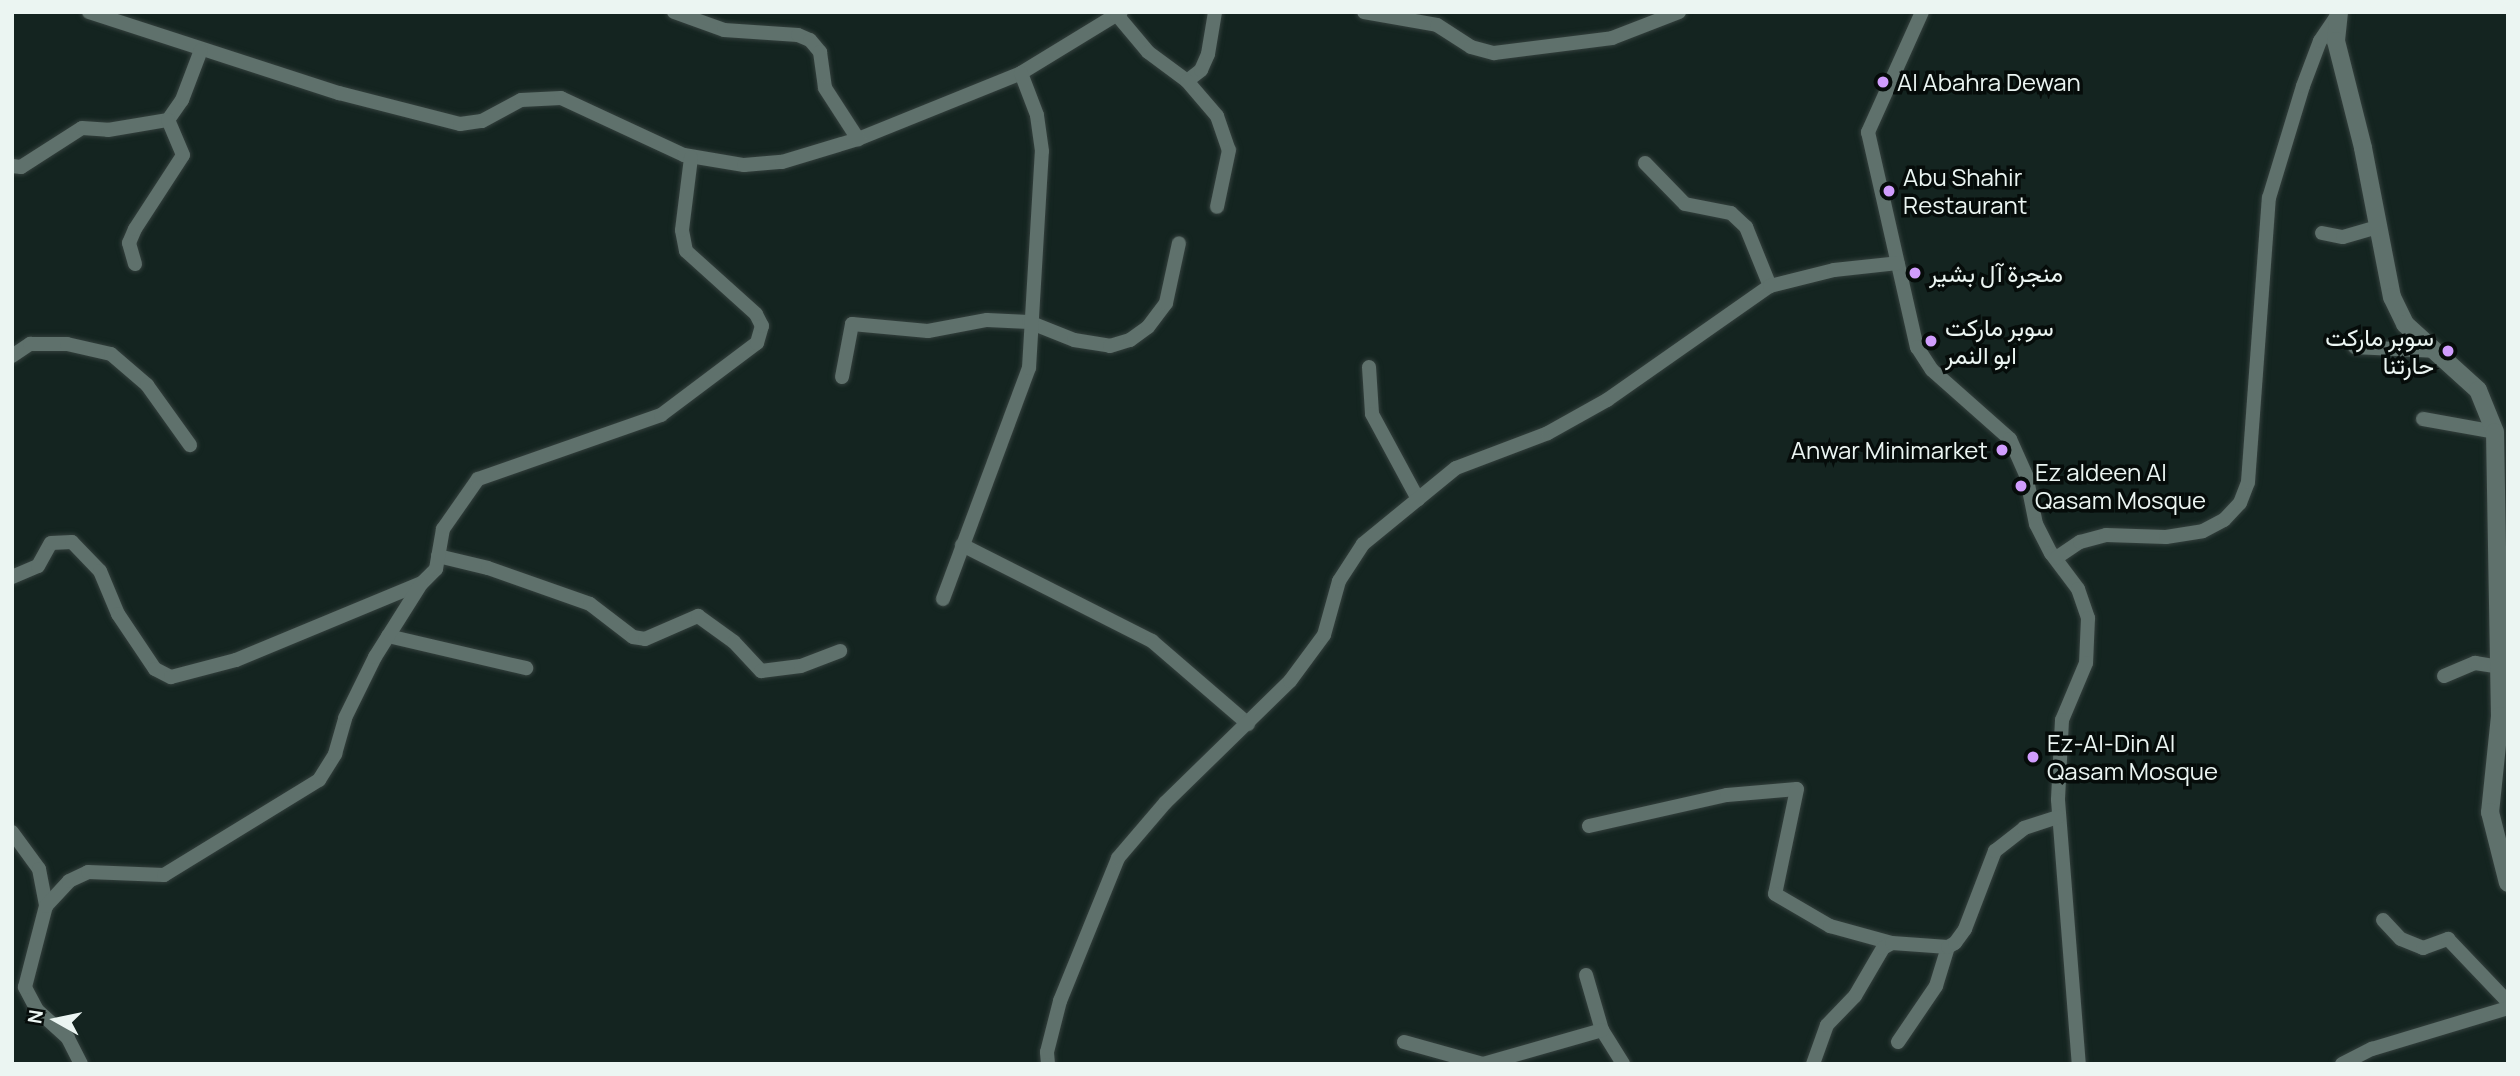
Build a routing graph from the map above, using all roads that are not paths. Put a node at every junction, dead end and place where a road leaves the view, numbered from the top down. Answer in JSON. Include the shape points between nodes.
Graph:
{"nodes":[{"id":1,"x":89,"y":12,"type":"edge"},
{"id":2,"x":674,"y":12,"type":"edge"},
{"id":3,"x":1215,"y":12,"type":"edge"},
{"id":4,"x":1364,"y":12,"type":"edge"},
{"id":5,"x":1679,"y":12,"type":"edge"},
{"id":6,"x":1922,"y":12,"type":"edge"},
{"id":7,"x":2339,"y":13,"type":"edge"},
{"id":8,"x":1119,"y":14,"type":"edge"},
{"id":9,"x":201,"y":50,"type":"junction"},
{"id":10,"x":1021,"y":73,"type":"junction"},
{"id":11,"x":1187,"y":81,"type":"junction"},
{"id":12,"x":168,"y":120,"type":"junction"},
{"id":13,"x":858,"y":139,"type":"junction"},
{"id":14,"x":691,"y":158,"type":"junction"},
{"id":15,"x":1644,"y":163,"type":"dead end"},
{"id":16,"x":17,"y":167,"type":"edge"},
{"id":17,"x":12,"y":180,"type":"edge"},
{"id":18,"x":1217,"y":207,"type":"dead end"},
{"id":19,"x":2377,"y":227,"type":"junction"},
{"id":20,"x":2322,"y":233,"type":"dead end"},
{"id":21,"x":1179,"y":243,"type":"dead end"},
{"id":22,"x":1898,"y":262,"type":"junction"},
{"id":23,"x":135,"y":264,"type":"dead end"},
{"id":24,"x":1770,"y":286,"type":"junction"},
{"id":25,"x":1029,"y":322,"type":"junction"},
{"id":26,"x":2355,"y":347,"type":"dead end"},
{"id":27,"x":2437,"y":351,"type":"junction"},
{"id":28,"x":12,"y":356,"type":"edge"},
{"id":29,"x":1369,"y":367,"type":"dead end"},
{"id":30,"x":842,"y":377,"type":"dead end"},
{"id":31,"x":2423,"y":419,"type":"dead end"},
{"id":32,"x":2495,"y":432,"type":"junction"},
{"id":33,"x":190,"y":445,"type":"dead end"},
{"id":34,"x":2502,"y":481,"type":"edge"},
{"id":35,"x":1418,"y":499,"type":"junction"},
{"id":36,"x":962,"y":545,"type":"junction"},
{"id":37,"x":438,"y":556,"type":"junction"},
{"id":38,"x":2056,"y":558,"type":"junction"},
{"id":39,"x":12,"y":577,"type":"edge"},
{"id":40,"x":422,"y":583,"type":"junction"},
{"id":41,"x":943,"y":599,"type":"dead end"},
{"id":42,"x":388,"y":636,"type":"junction"},
{"id":43,"x":840,"y":651,"type":"dead end"},
{"id":44,"x":2500,"y":667,"type":"junction"},
{"id":45,"x":526,"y":668,"type":"dead end"},
{"id":46,"x":2444,"y":676,"type":"dead end"},
{"id":47,"x":1248,"y":724,"type":"junction"},
{"id":48,"x":2058,"y":817,"type":"junction"},
{"id":49,"x":1589,"y":826,"type":"dead end"},
{"id":50,"x":12,"y":831,"type":"edge"},
{"id":51,"x":2508,"y":883,"type":"edge"},
{"id":52,"x":46,"y":906,"type":"junction"},
{"id":53,"x":2383,"y":920,"type":"dead end"},
{"id":54,"x":1892,"y":943,"type":"junction"},
{"id":55,"x":1948,"y":947,"type":"junction"},
{"id":56,"x":1586,"y":975,"type":"dead end"},
{"id":57,"x":2508,"y":1002,"type":"edge"},
{"id":58,"x":2508,"y":1008,"type":"edge"},
{"id":59,"x":1602,"y":1030,"type":"junction"},
{"id":60,"x":1404,"y":1042,"type":"dead end"},
{"id":61,"x":1898,"y":1042,"type":"dead end"},
{"id":62,"x":1044,"y":1063,"type":"edge"},
{"id":63,"x":81,"y":1064,"type":"edge"},
{"id":64,"x":1623,"y":1064,"type":"edge"},
{"id":65,"x":1813,"y":1064,"type":"edge"},
{"id":66,"x":2079,"y":1064,"type":"edge"},
{"id":67,"x":2342,"y":1064,"type":"edge"}],
"edges":[{"from":1,"to":9,"type":"street"},
{"from":2,"to":13,"type":"street","via":[[724,30],[798,35],[810,40],[820,52],[825,88]]},
{"from":3,"to":11,"type":"street","via":[[1208,54],[1201,71]]},
{"from":4,"to":5,"type":"street","via":[[1437,25],[1471,47],[1494,53],[1612,38]]},
{"from":6,"to":22,"type":"street","via":[[1868,132]]},
{"from":7,"to":19,"type":"street","via":[[2336,41]]},
{"from":7,"to":38,"type":"street","via":[[2320,41],[2307,75],[2269,198],[2248,482],[2240,503],[2224,520],[2203,531],[2166,537],[2106,535],[2080,542]]},
{"from":8,"to":10,"type":"street"},
{"from":8,"to":11,"type":"street","via":[[1148,52]]},
{"from":9,"to":12,"type":"street","via":[[182,100]]},
{"from":9,"to":14,"type":"street","via":[[460,124],[482,121],[521,100],[561,98]]},
{"from":10,"to":13,"type":"street"},
{"from":10,"to":25,"type":"street","via":[[1037,115],[1042,151]]},
{"from":11,"to":18,"type":"street","via":[[1217,116],[1229,150]]},
{"from":12,"to":16,"type":"street","via":[[108,130],[82,128]]},
{"from":12,"to":23,"type":"street","via":[[183,155],[135,229],[129,243]]},
{"from":13,"to":14,"type":"street","via":[[763,164]]},
{"from":14,"to":37,"type":"street","via":[[682,230],[686,251],[756,314],[762,326],[757,343],[661,415],[478,479],[443,529]]},
{"from":15,"to":24,"type":"street","via":[[1685,204],[1731,213],[1746,227]]},
{"from":16,"to":17,"type":"street"},
{"from":19,"to":20,"type":"street","via":[[2343,237]]},
{"from":19,"to":27,"type":"street","via":[[2400,313]]},
{"from":21,"to":25,"type":"street","via":[[1166,303],[1148,327],[1130,340],[1110,346],[1074,340]]},
{"from":22,"to":24,"type":"street","via":[[1835,270]]},
{"from":22,"to":38,"type":"street","via":[[1923,359],[2010,439],[2026,475],[2036,524]]},
{"from":24,"to":35,"type":"street","via":[[1607,400],[1548,433],[1456,468]]},
{"from":25,"to":30,"type":"street","via":[[987,320],[928,331],[852,324]]},
{"from":25,"to":36,"type":"street","via":[[1025,383]]},
{"from":26,"to":27,"type":"street"},
{"from":27,"to":32,"type":"street","via":[[2477,390]]},
{"from":28,"to":33,"type":"street","via":[[30,344],[67,344],[111,354],[147,385]]},
{"from":29,"to":35,"type":"street","via":[[1373,414]]},
{"from":31,"to":32,"type":"street"},
{"from":32,"to":34,"type":"street"},
{"from":34,"to":44,"type":"street"},
{"from":35,"to":47,"type":"street","via":[[1352,556],[1339,581],[1324,635],[1290,681]]},
{"from":36,"to":41,"type":"street"},
{"from":36,"to":47,"type":"street","via":[[1152,641]]},
{"from":37,"to":40,"type":"street","via":[[436,569]]},
{"from":37,"to":43,"type":"street","via":[[488,568],[590,604],[633,637],[645,639],[698,616],[734,642],[761,671],[801,666]]},
{"from":38,"to":48,"type":"street","via":[[2078,589],[2090,633],[2086,663],[2062,720]]},
{"from":39,"to":40,"type":"street","via":[[38,566],[51,543],[72,542],[100,571],[118,614],[155,669],[172,677],[236,660]]},
{"from":40,"to":42,"type":"street"},
{"from":42,"to":45,"type":"street"},
{"from":42,"to":52,"type":"street","via":[[319,780],[164,875],[78,875]]},
{"from":44,"to":46,"type":"street","via":[[2475,663]]},
{"from":44,"to":51,"type":"street","via":[[2490,812]]},
{"from":47,"to":62,"type":"street","via":[[1165,803],[1118,858],[1060,1001]]},
{"from":48,"to":55,"type":"street","via":[[2024,828],[1994,851],[1965,929]]},
{"from":48,"to":66,"type":"street"},
{"from":49,"to":54,"type":"street","via":[[1727,795],[1797,789],[1775,894],[1830,926]]},
{"from":50,"to":52,"type":"street","via":[[39,869]]},
{"from":52,"to":63,"type":"street","via":[[25,987],[37,1010],[68,1038]]},
{"from":53,"to":57,"type":"street","via":[[2401,939],[2423,948],[2448,939]]},
{"from":54,"to":55,"type":"street"},
{"from":54,"to":65,"type":"street","via":[[1864,975],[1850,1003],[1827,1025]]},
{"from":55,"to":61,"type":"street","via":[[1936,986]]},
{"from":56,"to":59,"type":"street"},
{"from":58,"to":67,"type":"street","via":[[2372,1049]]},
{"from":59,"to":60,"type":"street","via":[[1483,1063]]},
{"from":59,"to":64,"type":"street"}]}
